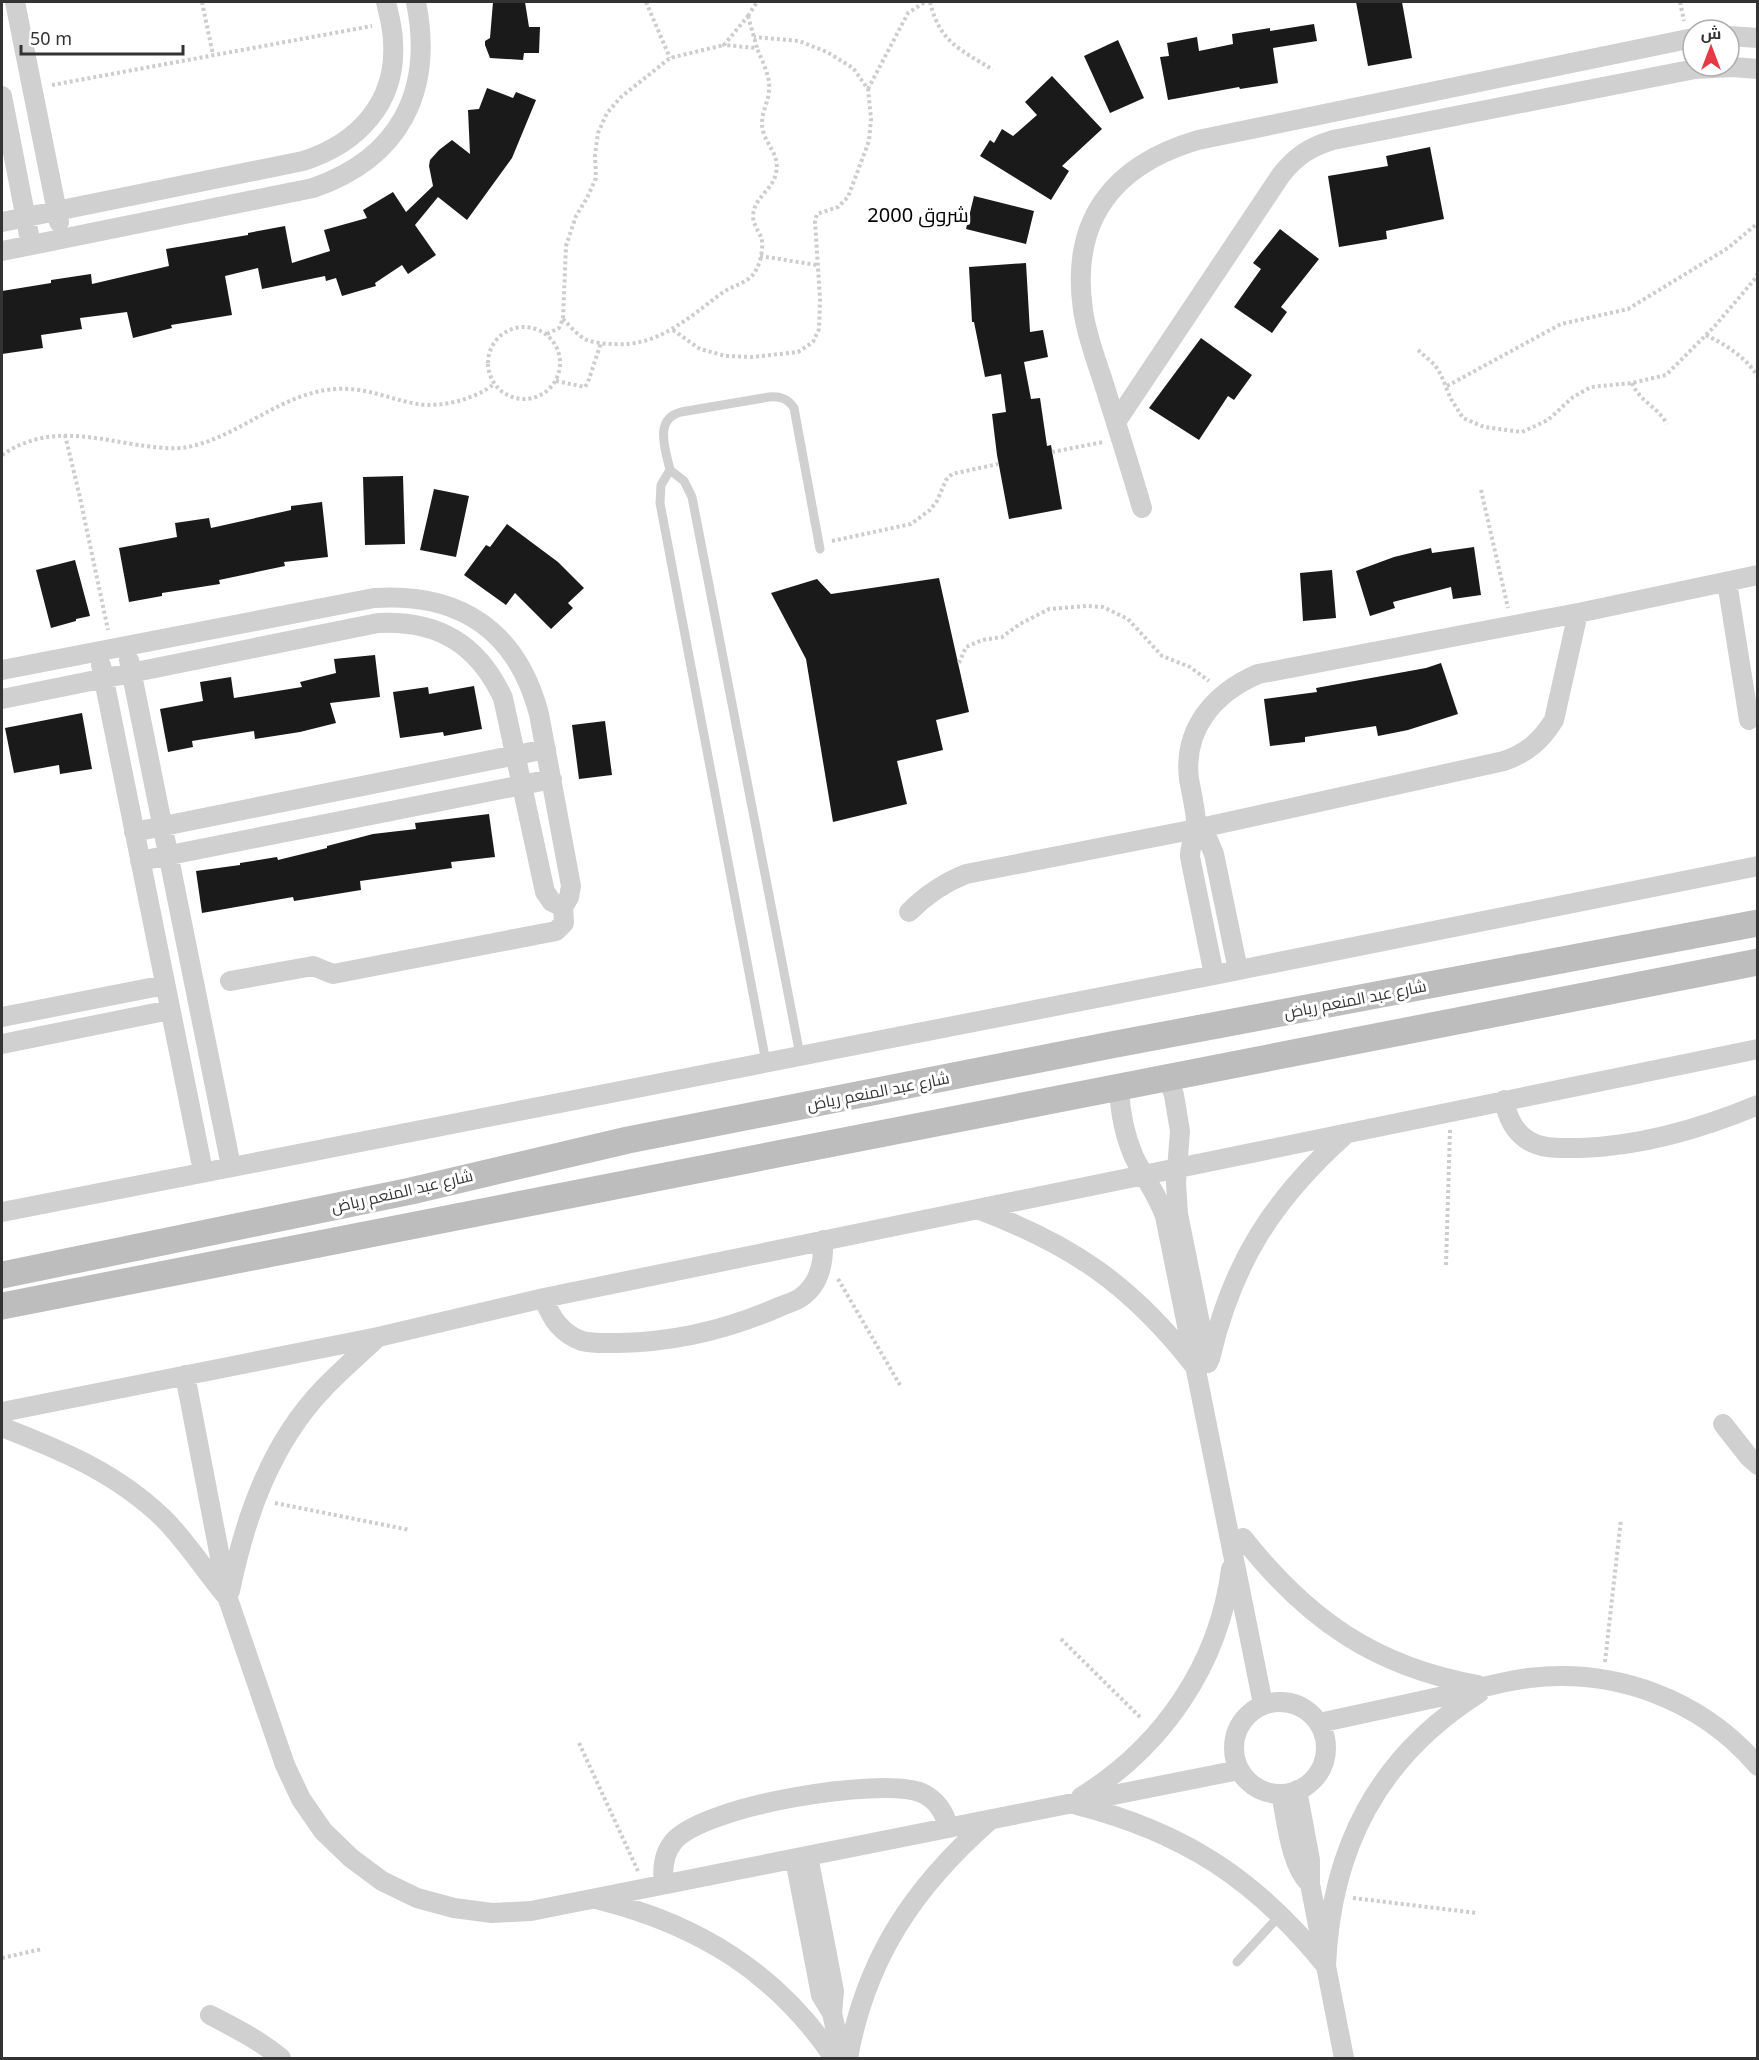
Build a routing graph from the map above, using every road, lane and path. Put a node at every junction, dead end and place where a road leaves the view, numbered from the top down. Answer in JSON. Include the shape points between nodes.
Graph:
{"nodes":[{"id":1,"x":15,"y":2,"type":"edge"},
{"id":2,"x":202,"y":2,"type":"edge"},
{"id":3,"x":386,"y":2,"type":"edge"},
{"id":4,"x":417,"y":2,"type":"edge"},
{"id":5,"x":646,"y":2,"type":"edge"},
{"id":6,"x":758,"y":2,"type":"edge"},
{"id":7,"x":925,"y":2,"type":"edge"},
{"id":8,"x":930,"y":2,"type":"edge"},
{"id":9,"x":748,"y":16,"type":"junction"},
{"id":10,"x":390,"y":23,"type":"junction"},
{"id":11,"x":754,"y":37,"type":"junction"},
{"id":12,"x":1741,"y":37,"type":"edge"},
{"id":13,"x":1758,"y":38,"type":"edge"},
{"id":14,"x":1681,"y":40,"type":"edge"},
{"id":15,"x":724,"y":45,"type":"junction"},
{"id":16,"x":757,"y":48,"type":"junction"},
{"id":17,"x":213,"y":55,"type":"junction"},
{"id":18,"x":670,"y":58,"type":"junction"},
{"id":19,"x":1758,"y":69,"type":"edge"},
{"id":20,"x":993,"y":70,"type":"dead end"},
{"id":21,"x":32,"y":89,"type":"junction"},
{"id":22,"x":868,"y":89,"type":"junction"},
{"id":23,"x":2,"y":96,"type":"edge"},
{"id":24,"x":1367,"y":105,"type":"junction"},
{"id":25,"x":1374,"y":132,"type":"junction"},
{"id":26,"x":57,"y":211,"type":"junction"},
{"id":27,"x":25,"y":217,"type":"junction"},
{"id":28,"x":2,"y":222,"type":"edge"},
{"id":29,"x":1758,"y":224,"type":"edge"},
{"id":30,"x":62,"y":239,"type":"junction"},
{"id":31,"x":31,"y":245,"type":"junction"},
{"id":32,"x":2,"y":251,"type":"edge"},
{"id":33,"x":760,"y":256,"type":"junction"},
{"id":34,"x":817,"y":266,"type":"junction"},
{"id":35,"x":1758,"y":273,"type":"edge"},
{"id":36,"x":562,"y":320,"type":"junction"},
{"id":37,"x":673,"y":330,"type":"junction"},
{"id":38,"x":547,"y":334,"type":"junction"},
{"id":39,"x":1706,"y":335,"type":"junction"},
{"id":40,"x":601,"y":343,"type":"junction"},
{"id":41,"x":1418,"y":350,"type":"dead end"},
{"id":42,"x":1758,"y":377,"type":"edge"},
{"id":43,"x":556,"y":381,"type":"junction"},
{"id":44,"x":1632,"y":383,"type":"junction"},
{"id":45,"x":494,"y":384,"type":"junction"},
{"id":46,"x":1447,"y":386,"type":"junction"},
{"id":47,"x":1667,"y":423,"type":"dead end"},
{"id":48,"x":1119,"y":430,"type":"junction"},
{"id":49,"x":64,"y":435,"type":"junction"},
{"id":50,"x":1052,"y":452,"type":"dead end"},
{"id":51,"x":2,"y":455,"type":"edge"},
{"id":52,"x":998,"y":464,"type":"dead end"},
{"id":53,"x":670,"y":470,"type":"junction"},
{"id":54,"x":1481,"y":490,"type":"dead end"},
{"id":55,"x":1142,"y":508,"type":"dead end"},
{"id":56,"x":820,"y":547,"type":"joint"},
{"id":57,"x":1758,"y":575,"type":"edge"},
{"id":58,"x":1727,"y":582,"type":"junction"},
{"id":59,"x":1578,"y":613,"type":"junction"},
{"id":60,"x":1512,"y":626,"type":"junction"},
{"id":61,"x":112,"y":648,"type":"junction"},
{"id":62,"x":959,"y":663,"type":"dead end"},
{"id":63,"x":2,"y":669,"type":"edge"},
{"id":64,"x":132,"y":673,"type":"junction"},
{"id":65,"x":103,"y":678,"type":"junction"},
{"id":66,"x":1225,"y":692,"type":"junction"},
{"id":67,"x":2,"y":699,"type":"edge"},
{"id":68,"x":1749,"y":720,"type":"dead end"},
{"id":69,"x":546,"y":749,"type":"junction"},
{"id":70,"x":516,"y":755,"type":"junction"},
{"id":71,"x":552,"y":779,"type":"junction"},
{"id":72,"x":522,"y":785,"type":"junction"},
{"id":73,"x":163,"y":826,"type":"junction"},
{"id":74,"x":1196,"y":829,"type":"junction"},
{"id":75,"x":135,"y":832,"type":"junction"},
{"id":76,"x":169,"y":855,"type":"junction"},
{"id":77,"x":140,"y":861,"type":"junction"},
{"id":78,"x":1758,"y":866,"type":"edge"},
{"id":79,"x":564,"y":907,"type":"junction"},
{"id":80,"x":909,"y":912,"type":"dead end"},
{"id":81,"x":1758,"y":923,"type":"edge"},
{"id":82,"x":1758,"y":962,"type":"edge"},
{"id":83,"x":1238,"y":970,"type":"junction"},
{"id":84,"x":1214,"y":975,"type":"junction"},
{"id":85,"x":230,"y":981,"type":"dead end"},
{"id":86,"x":165,"y":985,"type":"junction"},
{"id":87,"x":170,"y":1010,"type":"junction"},
{"id":88,"x":2,"y":1017,"type":"edge"},
{"id":89,"x":1158,"y":1036,"type":"junction"},
{"id":90,"x":2,"y":1044,"type":"edge"},
{"id":91,"x":1111,"y":1045,"type":"junction"},
{"id":92,"x":1758,"y":1049,"type":"edge"},
{"id":93,"x":800,"y":1055,"type":"junction"},
{"id":94,"x":766,"y":1062,"type":"junction"},
{"id":95,"x":1168,"y":1078,"type":"junction"},
{"id":96,"x":1119,"y":1088,"type":"junction"},
{"id":97,"x":1503,"y":1101,"type":"junction"},
{"id":98,"x":1758,"y":1105,"type":"edge"},
{"id":99,"x":1451,"y":1112,"type":"junction"},
{"id":100,"x":1348,"y":1133,"type":"junction"},
{"id":101,"x":231,"y":1166,"type":"junction"},
{"id":102,"x":1178,"y":1167,"type":"junction"},
{"id":103,"x":202,"y":1171,"type":"junction"},
{"id":104,"x":1144,"y":1174,"type":"junction"},
{"id":105,"x":977,"y":1209,"type":"junction"},
{"id":106,"x":2,"y":1212,"type":"edge"},
{"id":107,"x":824,"y":1248,"type":"junction"},
{"id":108,"x":1446,"y":1265,"type":"dead end"},
{"id":109,"x":2,"y":1275,"type":"edge"},
{"id":110,"x":544,"y":1298,"type":"junction"},
{"id":111,"x":2,"y":1306,"type":"edge"},
{"id":112,"x":378,"y":1337,"type":"junction"},
{"id":113,"x":1202,"y":1365,"type":"junction"},
{"id":114,"x":185,"y":1375,"type":"junction"},
{"id":115,"x":900,"y":1385,"type":"dead end"},
{"id":116,"x":2,"y":1412,"type":"edge"},
{"id":117,"x":1723,"y":1424,"type":"dead end"},
{"id":118,"x":2,"y":1427,"type":"edge"},
{"id":119,"x":1758,"y":1465,"type":"edge"},
{"id":120,"x":255,"y":1499,"type":"junction"},
{"id":121,"x":1621,"y":1519,"type":"dead end"},
{"id":122,"x":410,"y":1530,"type":"dead end"},
{"id":123,"x":1238,"y":1546,"type":"junction"},
{"id":124,"x":228,"y":1599,"type":"junction"},
{"id":125,"x":1061,"y":1639,"type":"dead end"},
{"id":126,"x":1603,"y":1678,"type":"junction"},
{"id":127,"x":1490,"y":1687,"type":"junction"},
{"id":128,"x":1270,"y":1703,"type":"junction"},
{"id":129,"x":1319,"y":1723,"type":"junction"},
{"id":130,"x":1157,"y":1734,"type":"junction"},
{"id":131,"x":579,"y":1743,"type":"dead end"},
{"id":132,"x":1758,"y":1766,"type":"edge"},
{"id":133,"x":1239,"y":1770,"type":"junction"},
{"id":134,"x":1289,"y":1792,"type":"junction"},
{"id":135,"x":1071,"y":1804,"type":"junction"},
{"id":136,"x":991,"y":1819,"type":"junction"},
{"id":137,"x":949,"y":1828,"type":"junction"},
{"id":138,"x":802,"y":1857,"type":"junction"},
{"id":139,"x":655,"y":1886,"type":"junction"},
{"id":140,"x":1333,"y":1895,"type":"junction"},
{"id":141,"x":595,"y":1898,"type":"junction"},
{"id":142,"x":1477,"y":1913,"type":"dead end"},
{"id":143,"x":1281,"y":1914,"type":"junction"},
{"id":144,"x":42,"y":1949,"type":"dead end"},
{"id":145,"x":2,"y":1958,"type":"edge"},
{"id":146,"x":1237,"y":1962,"type":"dead end"},
{"id":147,"x":1326,"y":1966,"type":"junction"},
{"id":148,"x":210,"y":2015,"type":"dead end"},
{"id":149,"x":281,"y":2058,"type":"edge"},
{"id":150,"x":834,"y":2058,"type":"edge"},
{"id":151,"x":842,"y":2058,"type":"edge"},
{"id":152,"x":848,"y":2058,"type":"edge"},
{"id":153,"x":1344,"y":2058,"type":"edge"}],
"edges":[{"from":1,"to":21,"type":"street"},
{"from":2,"to":17,"type":"path"},
{"from":3,"to":10,"type":"street"},
{"from":4,"to":30,"type":"street","via":[[422,57],[411,101],[388,140],[354,170],[313,188]]},
{"from":5,"to":18,"type":"path"},
{"from":6,"to":9,"type":"path"},
{"from":7,"to":22,"type":"path","via":[[908,13]]},
{"from":8,"to":20,"type":"path","via":[[935,20],[950,43]]},
{"from":9,"to":11,"type":"path"},
{"from":9,"to":15,"type":"path"},
{"from":10,"to":17,"type":"path"},
{"from":10,"to":26,"type":"street","via":[[393,63],[389,83],[370,118],[341,145],[303,161]]},
{"from":11,"to":16,"type":"path"},
{"from":11,"to":22,"type":"path","via":[[799,41],[827,52],[853,68]]},
{"from":12,"to":13,"type":"street"},
{"from":14,"to":24,"type":"street"},
{"from":15,"to":16,"type":"path"},
{"from":15,"to":18,"type":"path"},
{"from":16,"to":33,"type":"path","via":[[770,88],[763,109],[763,131],[777,165],[773,182],[755,206],[753,218],[762,238]]},
{"from":17,"to":21,"type":"path"},
{"from":18,"to":36,"type":"path","via":[[621,97],[607,113],[598,134],[596,178],[566,246]]},
{"from":19,"to":25,"type":"street","via":[[1695,69]]},
{"from":21,"to":26,"type":"street"},
{"from":22,"to":34,"type":"path","via":[[869,141],[848,198],[838,207],[817,214]]},
{"from":23,"to":27,"type":"street"},
{"from":24,"to":25,"type":"street"},
{"from":24,"to":48,"type":"street","via":[[1175,147],[1133,170],[1099,205],[1084,246],[1081,290],[1089,334]]},
{"from":25,"to":48,"type":"street","via":[[1318,145],[1291,162]]},
{"from":26,"to":27,"type":"street"},
{"from":26,"to":30,"type":"street"},
{"from":27,"to":28,"type":"street"},
{"from":27,"to":31,"type":"street"},
{"from":29,"to":46,"type":"path","via":[[1728,248],[1628,309],[1561,324]]},
{"from":30,"to":31,"type":"street"},
{"from":31,"to":32,"type":"street"},
{"from":33,"to":34,"type":"path"},
{"from":33,"to":37,"type":"path","via":[[751,278],[730,288]]},
{"from":34,"to":37,"type":"path","via":[[819,329],[813,342],[798,352],[726,356],[700,349]]},
{"from":35,"to":39,"type":"path"},
{"from":36,"to":38,"type":"path","via":[[559,328]]},
{"from":36,"to":40,"type":"path","via":[[586,339]]},
{"from":37,"to":40,"type":"path","via":[[626,345]]},
{"from":38,"to":43,"type":"path","via":[[561,361]]},
{"from":38,"to":45,"type":"path","via":[[518,327],[499,337],[489,354],[489,375]]},
{"from":39,"to":42,"type":"path","via":[[1729,347]]},
{"from":39,"to":44,"type":"path","via":[[1666,375]]},
{"from":40,"to":43,"type":"path","via":[[585,387]]},
{"from":41,"to":46,"type":"path","via":[[1434,365]]},
{"from":43,"to":45,"type":"path","via":[[541,396],[521,400]]},
{"from":44,"to":46,"type":"path","via":[[1591,387],[1572,397],[1548,420],[1522,432],[1484,428],[1463,418]]},
{"from":44,"to":47,"type":"path","via":[[1641,398],[1660,412]]},
{"from":45,"to":49,"type":"path","via":[[485,392],[456,402],[419,404],[375,392],[337,389],[305,394],[229,433],[187,447],[155,447]]},
{"from":48,"to":50,"type":"path"},
{"from":48,"to":55,"type":"street"},
{"from":49,"to":51,"type":"path","via":[[15,446]]},
{"from":49,"to":61,"type":"path"},
{"from":52,"to":56,"type":"path","via":[[952,474],[930,510],[911,524]]},
{"from":53,"to":56,"type":"lane","via":[[663,433],[670,417],[769,397],[784,398],[794,408]]},
{"from":53,"to":93,"type":"lane","via":[[684,481],[692,497]]},
{"from":53,"to":94,"type":"lane","via":[[661,485],[660,503]]},
{"from":54,"to":60,"type":"path"},
{"from":57,"to":58,"type":"street"},
{"from":58,"to":59,"type":"street"},
{"from":58,"to":68,"type":"street"},
{"from":59,"to":60,"type":"street"},
{"from":59,"to":74,"type":"street","via":[[1554,720],[1545,735],[1520,756]]},
{"from":60,"to":66,"type":"street","via":[[1258,674]]},
{"from":61,"to":63,"type":"street"},
{"from":61,"to":64,"type":"street"},
{"from":61,"to":65,"type":"street"},
{"from":61,"to":69,"type":"street","via":[[374,598],[424,599],[470,616],[508,648],[533,691]]},
{"from":62,"to":66,"type":"path","via":[[966,647],[1002,637],[1049,609],[1102,607],[1128,619],[1162,656],[1190,667]]},
{"from":64,"to":65,"type":"street"},
{"from":64,"to":70,"type":"street","via":[[378,623],[417,624],[454,639],[484,664],[503,698]]},
{"from":64,"to":73,"type":"street"},
{"from":65,"to":67,"type":"street"},
{"from":65,"to":75,"type":"street"},
{"from":66,"to":74,"type":"street","via":[[1201,721],[1189,757]]},
{"from":69,"to":70,"type":"street"},
{"from":69,"to":71,"type":"street"},
{"from":70,"to":72,"type":"street"},
{"from":70,"to":73,"type":"street"},
{"from":71,"to":72,"type":"street"},
{"from":71,"to":79,"type":"street","via":[[571,886]]},
{"from":72,"to":76,"type":"street"},
{"from":72,"to":79,"type":"street","via":[[545,892],[552,902]]},
{"from":73,"to":75,"type":"street"},
{"from":73,"to":76,"type":"street"},
{"from":74,"to":80,"type":"street","via":[[966,874],[935,889]]},
{"from":74,"to":83,"type":"street","via":[[1208,840],[1214,854]]},
{"from":74,"to":84,"type":"street","via":[[1190,857]]},
{"from":75,"to":77,"type":"street"},
{"from":76,"to":77,"type":"street"},
{"from":76,"to":101,"type":"street"},
{"from":77,"to":86,"type":"street"},
{"from":78,"to":83,"type":"street"},
{"from":79,"to":85,"type":"street","via":[[564,923],[556,931],[333,974],[313,966]]},
{"from":81,"to":89,"type":"street","name":"شارع عبد المنعم رياض"},
{"from":82,"to":95,"type":"street","name":"شارع عبد المنعم رياض"},
{"from":83,"to":84,"type":"street"},
{"from":84,"to":93,"type":"street"},
{"from":86,"to":87,"type":"street"},
{"from":86,"to":88,"type":"street"},
{"from":87,"to":90,"type":"street"},
{"from":87,"to":103,"type":"street"},
{"from":89,"to":91,"type":"street","name":"شارع عبد المنعم رياض"},
{"from":89,"to":95,"type":"street"},
{"from":91,"to":96,"type":"street"},
{"from":91,"to":109,"type":"street","name":"شارع عبد المنعم رياض","via":[[628,1140],[411,1191]]},
{"from":92,"to":97,"type":"street"},
{"from":93,"to":94,"type":"street"},
{"from":94,"to":101,"type":"street"},
{"from":95,"to":96,"type":"street","name":"شارع عبد المنعم رياض"},
{"from":95,"to":102,"type":"street","via":[[1180,1131]]},
{"from":96,"to":104,"type":"street","via":[[1123,1124]]},
{"from":96,"to":111,"type":"street","name":"شارع عبد المنعم رياض"},
{"from":97,"to":98,"type":"street","via":[[1507,1115],[1526,1139],[1554,1148],[1638,1142],[1719,1121]]},
{"from":97,"to":99,"type":"street"},
{"from":99,"to":100,"type":"street"},
{"from":99,"to":108,"type":"path"},
{"from":100,"to":102,"type":"street"},
{"from":100,"to":113,"type":"street","via":[[1318,1159],[1268,1219],[1247,1253]]},
{"from":101,"to":103,"type":"street"},
{"from":102,"to":104,"type":"street"},
{"from":102,"to":113,"type":"street","via":[[1176,1198]]},
{"from":103,"to":106,"type":"street"},
{"from":104,"to":105,"type":"street"},
{"from":104,"to":113,"type":"street","via":[[1165,1216]]},
{"from":105,"to":107,"type":"street"},
{"from":105,"to":113,"type":"street","via":[[1013,1222],[1083,1259],[1144,1308]]},
{"from":107,"to":110,"type":"street"},
{"from":107,"to":110,"type":"street","via":[[822,1267],[801,1298],[732,1325],[681,1337],[639,1343],[582,1340],[557,1324]]},
{"from":107,"to":115,"type":"path"},
{"from":110,"to":112,"type":"street"},
{"from":112,"to":114,"type":"street"},
{"from":112,"to":120,"type":"street","via":[[303,1414],[284,1441]]},
{"from":113,"to":123,"type":"street"},
{"from":114,"to":116,"type":"street"},
{"from":114,"to":124,"type":"street"},
{"from":117,"to":119,"type":"street"},
{"from":118,"to":124,"type":"street","via":[[84,1461],[140,1497],[186,1544]]},
{"from":120,"to":122,"type":"path"},
{"from":120,"to":124,"type":"street"},
{"from":121,"to":126,"type":"path"},
{"from":123,"to":127,"type":"street","via":[[1320,1618],[1383,1656],[1418,1670]]},
{"from":123,"to":128,"type":"street"},
{"from":123,"to":130,"type":"street","via":[[1217,1631],[1186,1694]]},
{"from":124,"to":141,"type":"street","via":[[285,1765],[301,1799],[324,1831],[351,1858],[382,1881],[417,1898],[454,1908],[492,1913],[531,1911]]},
{"from":125,"to":130,"type":"path"},
{"from":126,"to":127,"type":"street","via":[[1527,1678]]},
{"from":126,"to":132,"type":"street","via":[[1680,1703],[1715,1725]]},
{"from":127,"to":129,"type":"street"},
{"from":127,"to":140,"type":"street","via":[[1457,1707],[1401,1759],[1359,1823]]},
{"from":128,"to":129,"type":"street","via":[[1296,1704]]},
{"from":128,"to":133,"type":"street","via":[[1252,1711],[1236,1731],[1233,1745]]},
{"from":129,"to":134,"type":"street","via":[[1326,1748],[1324,1761],[1309,1784]]},
{"from":130,"to":135,"type":"street","via":[[1131,1761]]},
{"from":131,"to":139,"type":"path"},
{"from":133,"to":134,"type":"street","via":[[1256,1788]]},
{"from":133,"to":135,"type":"street"},
{"from":134,"to":147,"type":"street","via":[[1296,1862],[1310,1884]]},
{"from":135,"to":136,"type":"street"},
{"from":135,"to":143,"type":"street","via":[[1137,1822],[1179,1841],[1228,1870]]},
{"from":136,"to":137,"type":"street"},
{"from":136,"to":152,"type":"street","via":[[936,1872],[893,1933],[862,2002]]},
{"from":137,"to":138,"type":"street"},
{"from":137,"to":139,"type":"street","via":[[940,1806],[920,1792],[851,1790],[794,1797],[738,1811],[684,1832],[666,1855]]},
{"from":138,"to":139,"type":"street"},
{"from":138,"to":151,"type":"street","via":[[834,1991],[832,2013]]},
{"from":139,"to":141,"type":"street"},
{"from":140,"to":142,"type":"path"},
{"from":140,"to":147,"type":"street"},
{"from":141,"to":150,"type":"street","via":[[670,1922],[739,1960],[798,2012]]},
{"from":143,"to":146,"type":"lane"},
{"from":143,"to":147,"type":"street"},
{"from":144,"to":145,"type":"path"},
{"from":147,"to":153,"type":"street"},
{"from":148,"to":149,"type":"street","via":[[239,2029]]}]}
